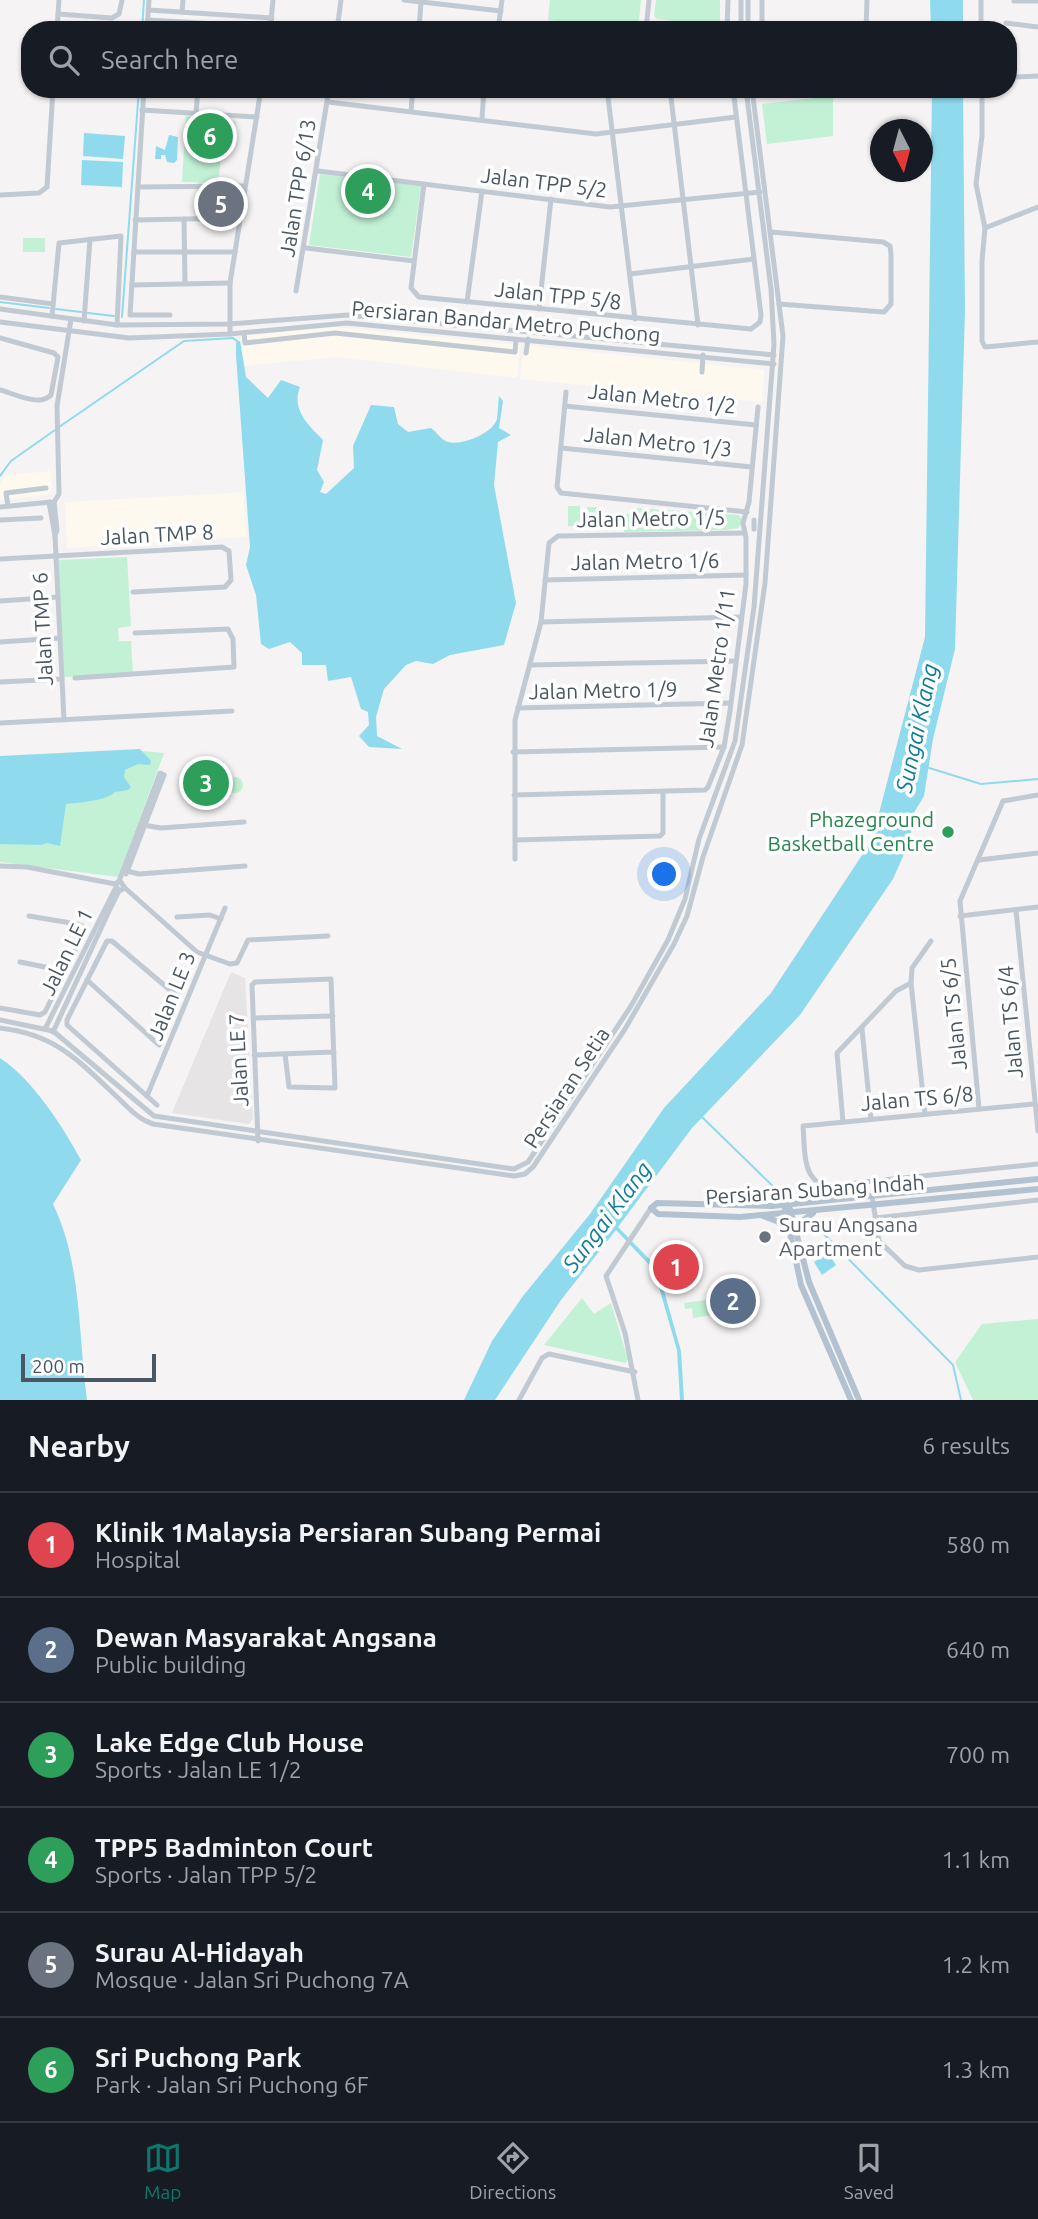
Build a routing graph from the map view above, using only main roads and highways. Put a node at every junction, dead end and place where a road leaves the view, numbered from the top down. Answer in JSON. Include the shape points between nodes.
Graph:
{"nodes":[{"id":1,"x":1038,"y":1179,"type":"edge"},
{"id":2,"x":1038,"y":1189,"type":"edge"},
{"id":3,"x":787,"y":1204,"type":"junction"},
{"id":4,"x":822,"y":1210,"type":"junction"},
{"id":5,"x":791,"y":1211,"type":"junction"},
{"id":6,"x":783,"y":1212,"type":"junction"},
{"id":7,"x":760,"y":1215,"type":"junction"},
{"id":8,"x":788,"y":1235,"type":"junction"},
{"id":9,"x":796,"y":1236,"type":"junction"},
{"id":10,"x":851,"y":1400,"type":"edge"},
{"id":11,"x":859,"y":1400,"type":"edge"}],
"edges":[{"from":1,"to":3,"type":"main road","name":"Persiaran Subang Indah"},
{"from":2,"to":4,"type":"main road","name":"Persiaran Subang Indah"},
{"from":3,"to":5,"type":"main road"},
{"from":3,"to":6,"type":"main road"},
{"from":3,"to":7,"type":"main road","name":"Persiaran Subang Indah","via":[[657,1203],[651,1208],[658,1214]]},
{"from":4,"to":5,"type":"main road","name":"Persiaran Subang Indah"},
{"from":4,"to":9,"type":"main road","via":[[807,1216]]},
{"from":5,"to":6,"type":"main road","name":"Persiaran Subang Indah"},
{"from":5,"to":9,"type":"main road"},
{"from":6,"to":7,"type":"main road","name":"Persiaran Subang Indah"},
{"from":6,"to":8,"type":"main road"},
{"from":7,"to":8,"type":"main road","via":[[779,1222]]},
{"from":8,"to":10,"type":"main road","via":[[801,1285]]},
{"from":9,"to":11,"type":"main road","via":[[809,1282]]}]}
